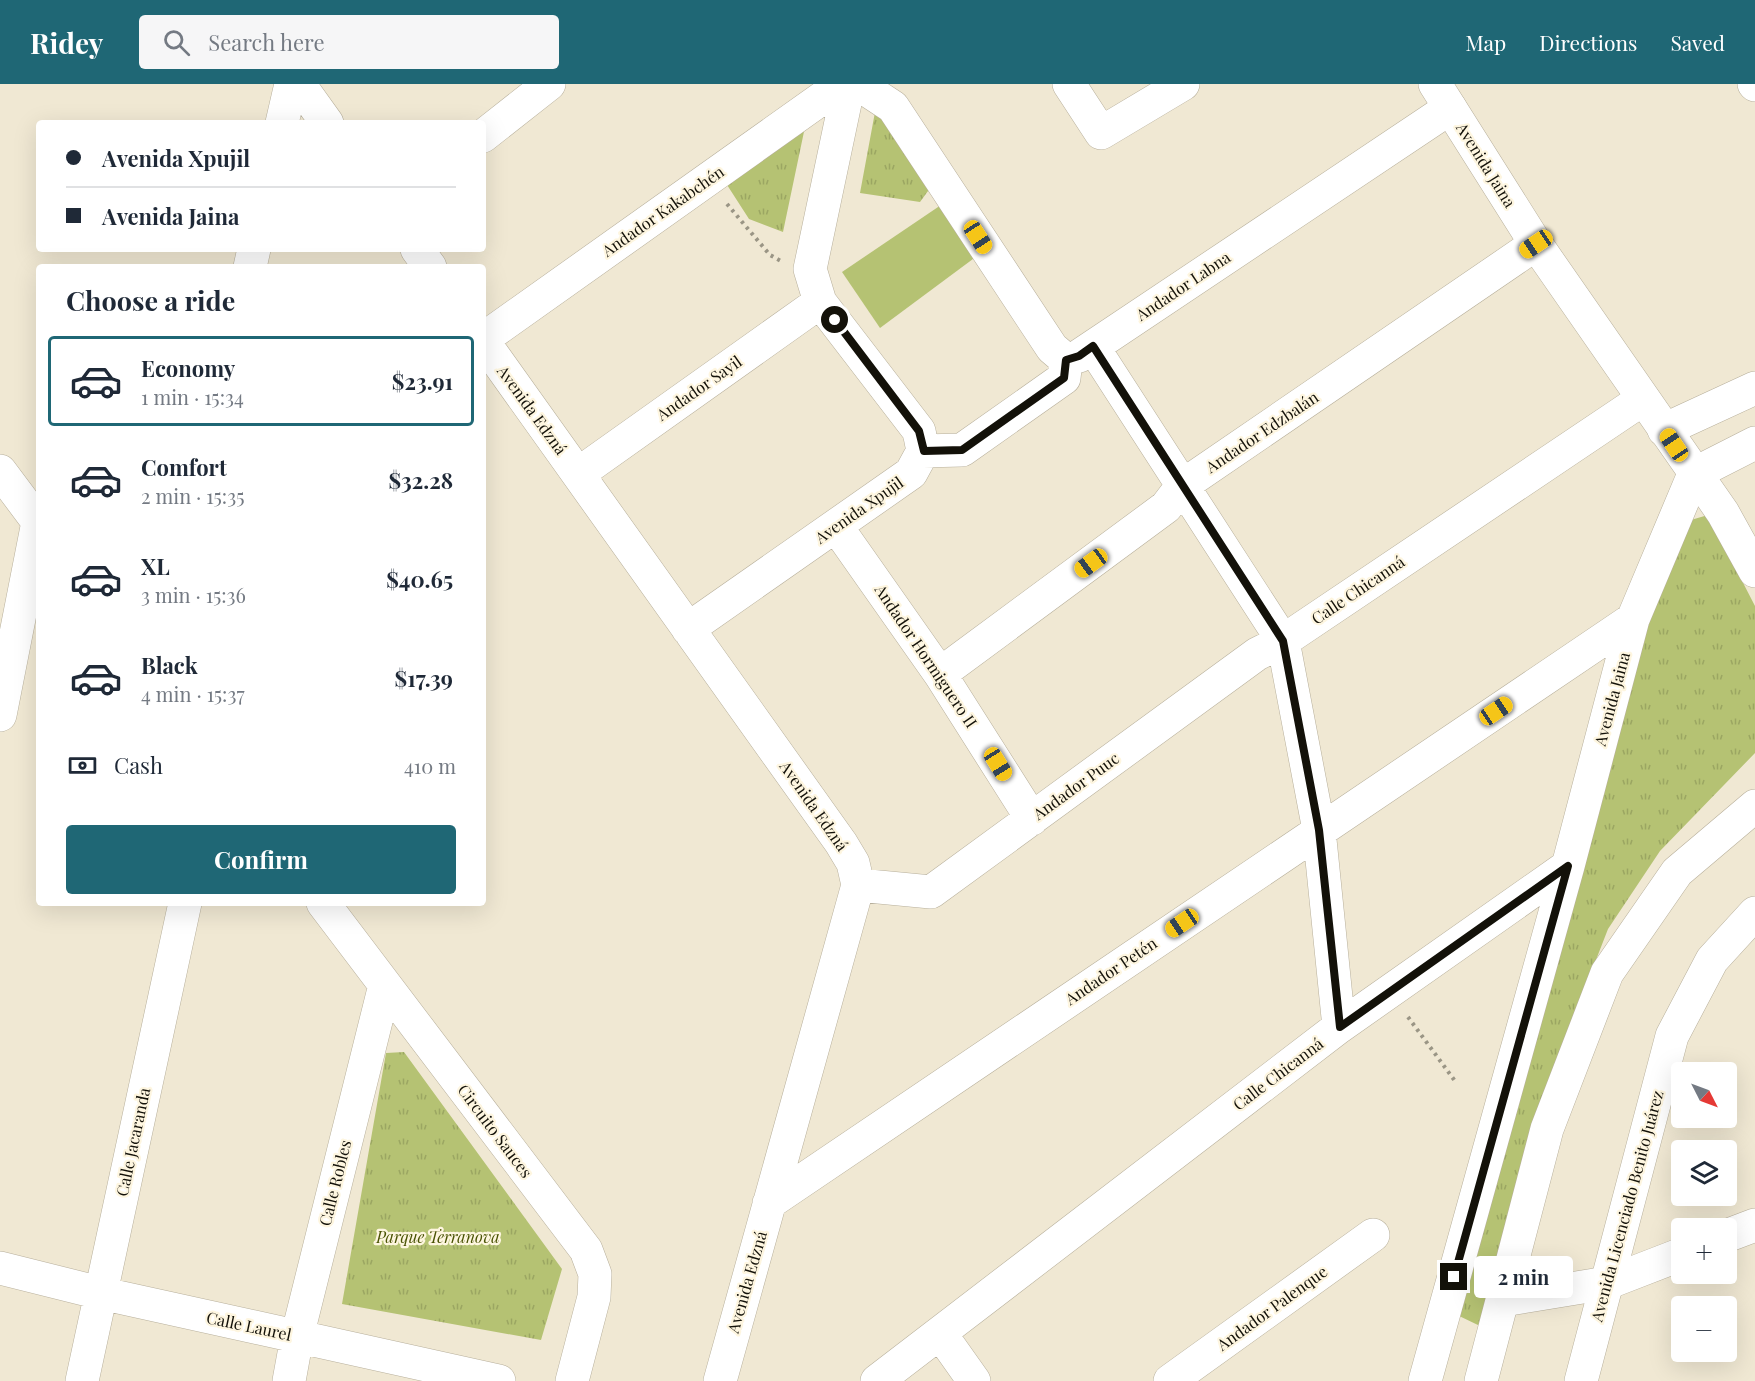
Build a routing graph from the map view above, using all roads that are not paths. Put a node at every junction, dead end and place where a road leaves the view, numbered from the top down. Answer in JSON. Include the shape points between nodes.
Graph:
{"nodes":[{"id":1,"x":291,"y":84,"type":"edge"},
{"id":2,"x":300,"y":84,"type":"edge"},
{"id":3,"x":549,"y":84,"type":"edge"},
{"id":4,"x":842,"y":84,"type":"edge"},
{"id":5,"x":849,"y":84,"type":"edge"},
{"id":6,"x":858,"y":84,"type":"edge"},
{"id":7,"x":1069,"y":84,"type":"edge"},
{"id":8,"x":1183,"y":84,"type":"edge"},
{"id":9,"x":1442,"y":96,"type":"edge"},
{"id":10,"x":283,"y":120,"type":"edge"},
{"id":11,"x":325,"y":120,"type":"edge"},
{"id":12,"x":486,"y":134,"type":"edge"},
{"id":13,"x":1536,"y":244,"type":"junction"},
{"id":14,"x":820,"y":302,"type":"junction"},
{"id":15,"x":486,"y":338,"type":"edge"},
{"id":16,"x":486,"y":344,"type":"edge"},
{"id":17,"x":1079,"y":353,"type":"junction"},
{"id":18,"x":1755,"y":388,"type":"edge"},
{"id":19,"x":1643,"y":399,"type":"junction"},
{"id":20,"x":1664,"y":430,"type":"junction"},
{"id":21,"x":1755,"y":443,"type":"edge"},
{"id":22,"x":924,"y":451,"type":"junction"},
{"id":23,"x":0,"y":471,"type":"edge"},
{"id":24,"x":578,"y":474,"type":"junction"},
{"id":25,"x":1694,"y":474,"type":"junction"},
{"id":26,"x":1182,"y":486,"type":"junction"},
{"id":27,"x":1723,"y":513,"type":"junction"},
{"id":28,"x":36,"y":518,"type":"edge"},
{"id":29,"x":836,"y":526,"type":"junction"},
{"id":30,"x":36,"y":537,"type":"edge"},
{"id":31,"x":1755,"y":544,"type":"edge"},
{"id":32,"x":1755,"y":571,"type":"edge"},
{"id":33,"x":1633,"y":619,"type":"junction"},
{"id":34,"x":688,"y":629,"type":"junction"},
{"id":35,"x":1283,"y":641,"type":"junction"},
{"id":36,"x":940,"y":674,"type":"junction"},
{"id":37,"x":0,"y":715,"type":"edge"},
{"id":38,"x":1755,"y":807,"type":"edge"},
{"id":39,"x":1032,"y":819,"type":"junction"},
{"id":40,"x":1319,"y":830,"type":"junction"},
{"id":41,"x":1568,"y":866,"type":"junction"},
{"id":42,"x":858,"y":885,"type":"junction"},
{"id":43,"x":184,"y":906,"type":"edge"},
{"id":44,"x":325,"y":906,"type":"edge"},
{"id":45,"x":1755,"y":913,"type":"edge"},
{"id":46,"x":385,"y":986,"type":"junction"},
{"id":47,"x":1340,"y":1027,"type":"junction"},
{"id":48,"x":769,"y":1203,"type":"junction"},
{"id":49,"x":1755,"y":1225,"type":"edge"},
{"id":50,"x":1737,"y":1232,"type":"edge"},
{"id":51,"x":1373,"y":1235,"type":"dead end"},
{"id":52,"x":1671,"y":1258,"type":"edge"},
{"id":53,"x":0,"y":1268,"type":"edge"},
{"id":54,"x":1607,"y":1283,"type":"junction"},
{"id":55,"x":100,"y":1293,"type":"junction"},
{"id":56,"x":1503,"y":1300,"type":"junction"},
{"id":57,"x":940,"y":1333,"type":"junction"},
{"id":58,"x":297,"y":1337,"type":"junction"},
{"id":59,"x":82,"y":1381,"type":"edge"},
{"id":60,"x":289,"y":1381,"type":"edge"},
{"id":61,"x":499,"y":1381,"type":"edge"},
{"id":62,"x":572,"y":1381,"type":"edge"},
{"id":63,"x":720,"y":1381,"type":"edge"},
{"id":64,"x":877,"y":1381,"type":"edge"},
{"id":65,"x":974,"y":1381,"type":"edge"},
{"id":66,"x":1170,"y":1381,"type":"edge"},
{"id":67,"x":1425,"y":1381,"type":"edge"},
{"id":68,"x":1482,"y":1381,"type":"edge"},
{"id":69,"x":1581,"y":1381,"type":"edge"}],
"edges":[{"from":1,"to":10,"type":"street"},
{"from":2,"to":11,"type":"street"},
{"from":3,"to":12,"type":"street"},
{"from":4,"to":15,"type":"street","name":"Andador Kakabchén"},
{"from":5,"to":14,"type":"street","via":[[810,269]]},
{"from":6,"to":17,"type":"street","via":[[893,106],[1052,348]]},
{"from":7,"to":8,"type":"street","via":[[1101,133]]},
{"from":9,"to":13,"type":"street","name":"Avenida Jaina"},
{"from":9,"to":17,"type":"street","name":"Andador Labna"},
{"from":13,"to":19,"type":"street","name":"Avenida Jaina"},
{"from":13,"to":26,"type":"street","name":"Andador Edzbalán"},
{"from":14,"to":22,"type":"street","via":[[919,431]]},
{"from":14,"to":24,"type":"street","name":"Andador Sayil"},
{"from":16,"to":24,"type":"street","name":"Avenida Edzná"},
{"from":17,"to":22,"type":"street","via":[[1064,378],[962,450]]},
{"from":17,"to":26,"type":"street"},
{"from":18,"to":20,"type":"street"},
{"from":19,"to":20,"type":"street","name":"Avenida Jaina"},
{"from":19,"to":35,"type":"street","name":"Calle Chicanná"},
{"from":20,"to":25,"type":"street","name":"Avenida Jaina"},
{"from":21,"to":25,"type":"street"},
{"from":22,"to":29,"type":"street","name":"Avenida Xpujil","via":[[911,473]]},
{"from":23,"to":28,"type":"street"},
{"from":24,"to":34,"type":"street","name":"Avenida Edzná"},
{"from":25,"to":27,"type":"street"},
{"from":25,"to":33,"type":"street","name":"Avenida Jaina"},
{"from":26,"to":35,"type":"street"},
{"from":26,"to":36,"type":"street","name":"Andador Edzbalán","via":[[1166,507]]},
{"from":27,"to":31,"type":"street"},
{"from":27,"to":32,"type":"street"},
{"from":29,"to":34,"type":"street","name":"Avenida Xpujil"},
{"from":29,"to":36,"type":"street","name":"Andador Hormiguero II"},
{"from":30,"to":37,"type":"street"},
{"from":33,"to":40,"type":"street","name":"Andador Petén"},
{"from":33,"to":41,"type":"street","name":"Avenida Jaina"},
{"from":34,"to":42,"type":"street","name":"Avenida Edzná","via":[[842,843],[853,863]]},
{"from":35,"to":39,"type":"street","name":"Andador Puuc","via":[[1257,654]]},
{"from":35,"to":40,"type":"street","name":"Calle Chicanná"},
{"from":36,"to":39,"type":"street","name":"Andador Hormiguero II"},
{"from":38,"to":56,"type":"street","via":[[1677,872],[1607,973],[1547,1129]]},
{"from":39,"to":42,"type":"street","name":"Andador Puuc","via":[[931,892]]},
{"from":40,"to":47,"type":"street","name":"Calle Chicanná"},
{"from":40,"to":48,"type":"street","name":"Andador Petén"},
{"from":41,"to":47,"type":"street"},
{"from":41,"to":67,"type":"street","name":"Avenida Jaina"},
{"from":42,"to":48,"type":"street","name":"Avenida Edzná"},
{"from":43,"to":55,"type":"street","name":"Calle Jacaranda"},
{"from":44,"to":46,"type":"street","name":"Circuito Sauces"},
{"from":45,"to":54,"type":"street","name":"Avenida Licenciado Benito Juárez","via":[[1712,960],[1672,1036]]},
{"from":46,"to":58,"type":"street","name":"Calle Robles"},
{"from":46,"to":62,"type":"street","name":"Circuito Sauces","via":[[586,1251],[595,1274],[594,1297]]},
{"from":47,"to":57,"type":"street","name":"Calle Chicanná"},
{"from":48,"to":63,"type":"street","name":"Avenida Edzná"},
{"from":49,"to":50,"type":"street"},
{"from":51,"to":66,"type":"street","name":"Andador Palenque"},
{"from":52,"to":54,"type":"street"},
{"from":53,"to":55,"type":"street","name":"Calle Laurel"},
{"from":54,"to":56,"type":"street"},
{"from":54,"to":69,"type":"street","name":"Avenida Licenciado Benito Juárez"},
{"from":55,"to":58,"type":"street","name":"Calle Laurel"},
{"from":55,"to":59,"type":"street","name":"Calle Jacaranda"},
{"from":56,"to":68,"type":"street"},
{"from":57,"to":64,"type":"street","name":"Calle Chicanná"},
{"from":57,"to":65,"type":"street"},
{"from":58,"to":60,"type":"street","name":"Calle Robles"},
{"from":58,"to":61,"type":"street","name":"Calle Laurel"}]}
